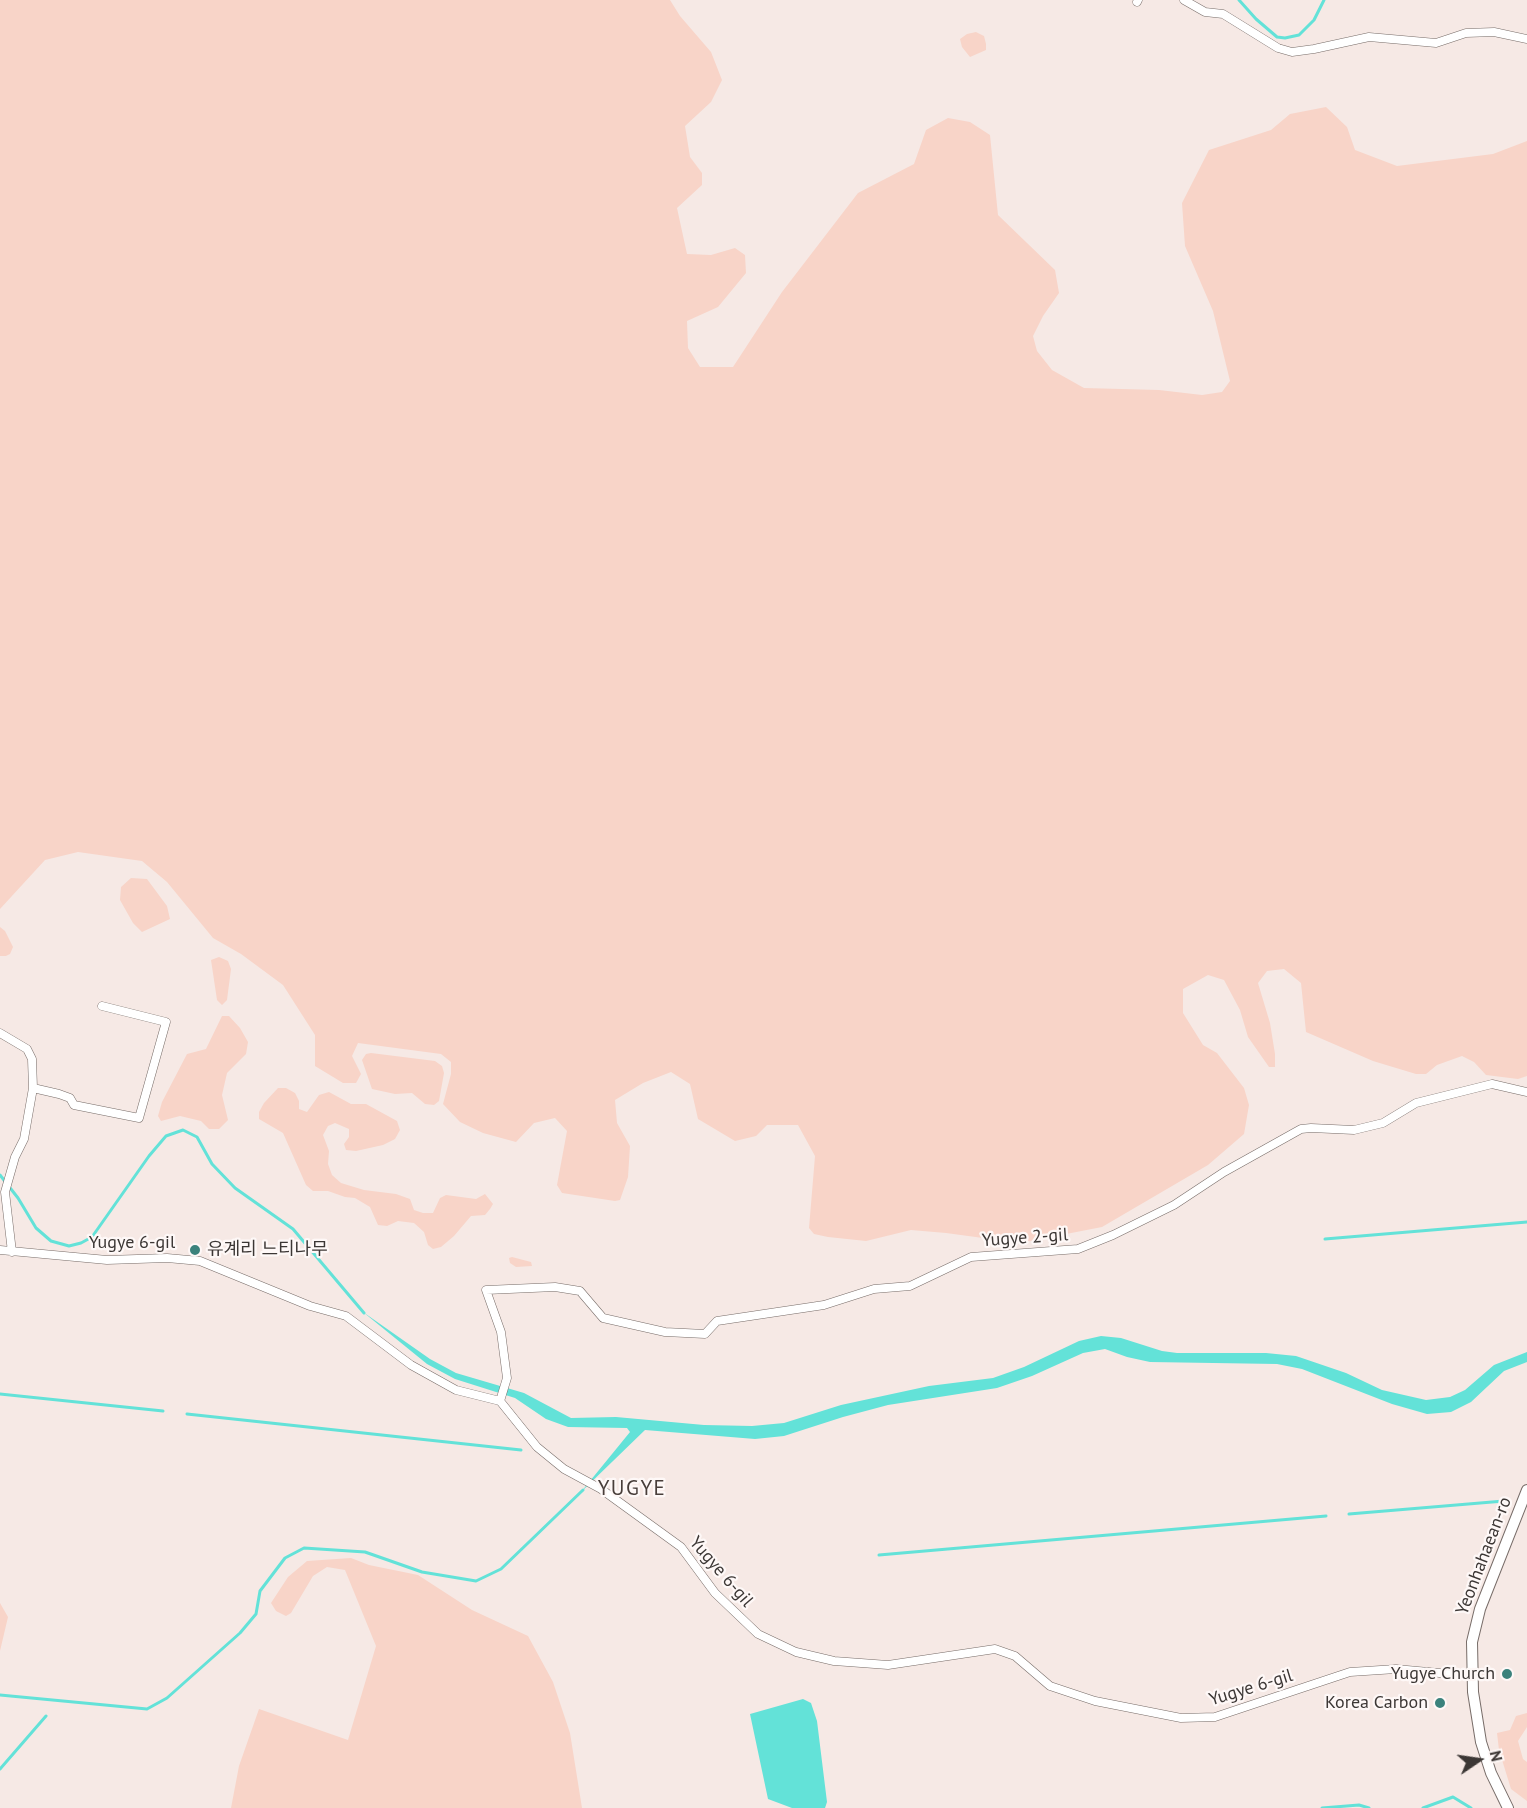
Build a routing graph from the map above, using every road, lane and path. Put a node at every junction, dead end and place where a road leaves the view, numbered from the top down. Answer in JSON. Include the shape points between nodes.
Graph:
{"nodes":[{"id":1,"x":1184,"y":0,"type":"edge"},
{"id":2,"x":1527,"y":39,"type":"edge"},
{"id":3,"x":102,"y":1006,"type":"dead end"},
{"id":4,"x":0,"y":1033,"type":"edge"},
{"id":5,"x":33,"y":1088,"type":"junction"},
{"id":6,"x":1527,"y":1092,"type":"edge"},
{"id":7,"x":0,"y":1250,"type":"edge"},
{"id":8,"x":12,"y":1252,"type":"junction"},
{"id":9,"x":500,"y":1401,"type":"junction"},
{"id":10,"x":1527,"y":1490,"type":"edge"},
{"id":11,"x":1472,"y":1676,"type":"junction"},
{"id":12,"x":1508,"y":1808,"type":"edge"}],
"edges":[{"from":1,"to":2,"type":"street","via":[[1205,12],[1223,14],[1278,48],[1292,52],[1370,37],[1436,43],[1466,33],[1494,32]]},
{"from":3,"to":5,"type":"street","via":[[166,1022],[139,1118],[74,1105],[70,1098]]},
{"from":4,"to":5,"type":"street","via":[[27,1050],[32,1059]]},
{"from":5,"to":8,"type":"street","via":[[24,1139],[5,1192]]},
{"from":6,"to":9,"type":"street","name":"Yugye 2-gil","via":[[1492,1084],[1416,1103],[1383,1123],[1354,1130],[1301,1129],[1174,1205],[1078,1249],[971,1257],[910,1286],[874,1289],[824,1305],[717,1321],[705,1334],[665,1332],[603,1318],[580,1291],[555,1287],[486,1290],[501,1332],[507,1378]]},
{"from":7,"to":8,"type":"street","name":"Yugye 6-gil"},
{"from":8,"to":9,"type":"street","name":"Yugye 6-gil","via":[[107,1260],[200,1261],[310,1306],[346,1316],[411,1365],[456,1390]]},
{"from":9,"to":11,"type":"street","name":"Yugye 6-gil","via":[[537,1447],[681,1547],[715,1593],[758,1634],[796,1652],[834,1661],[888,1665],[995,1649],[1015,1656],[1050,1686],[1095,1701],[1181,1718],[1215,1717],[1350,1672],[1396,1669]]},
{"from":10,"to":11,"type":"street","name":"Yeonhahaean-ro","via":[[1475,1624]]},
{"from":11,"to":12,"type":"street","name":"Yeonhahaean-ro","via":[[1481,1742]]}]}
